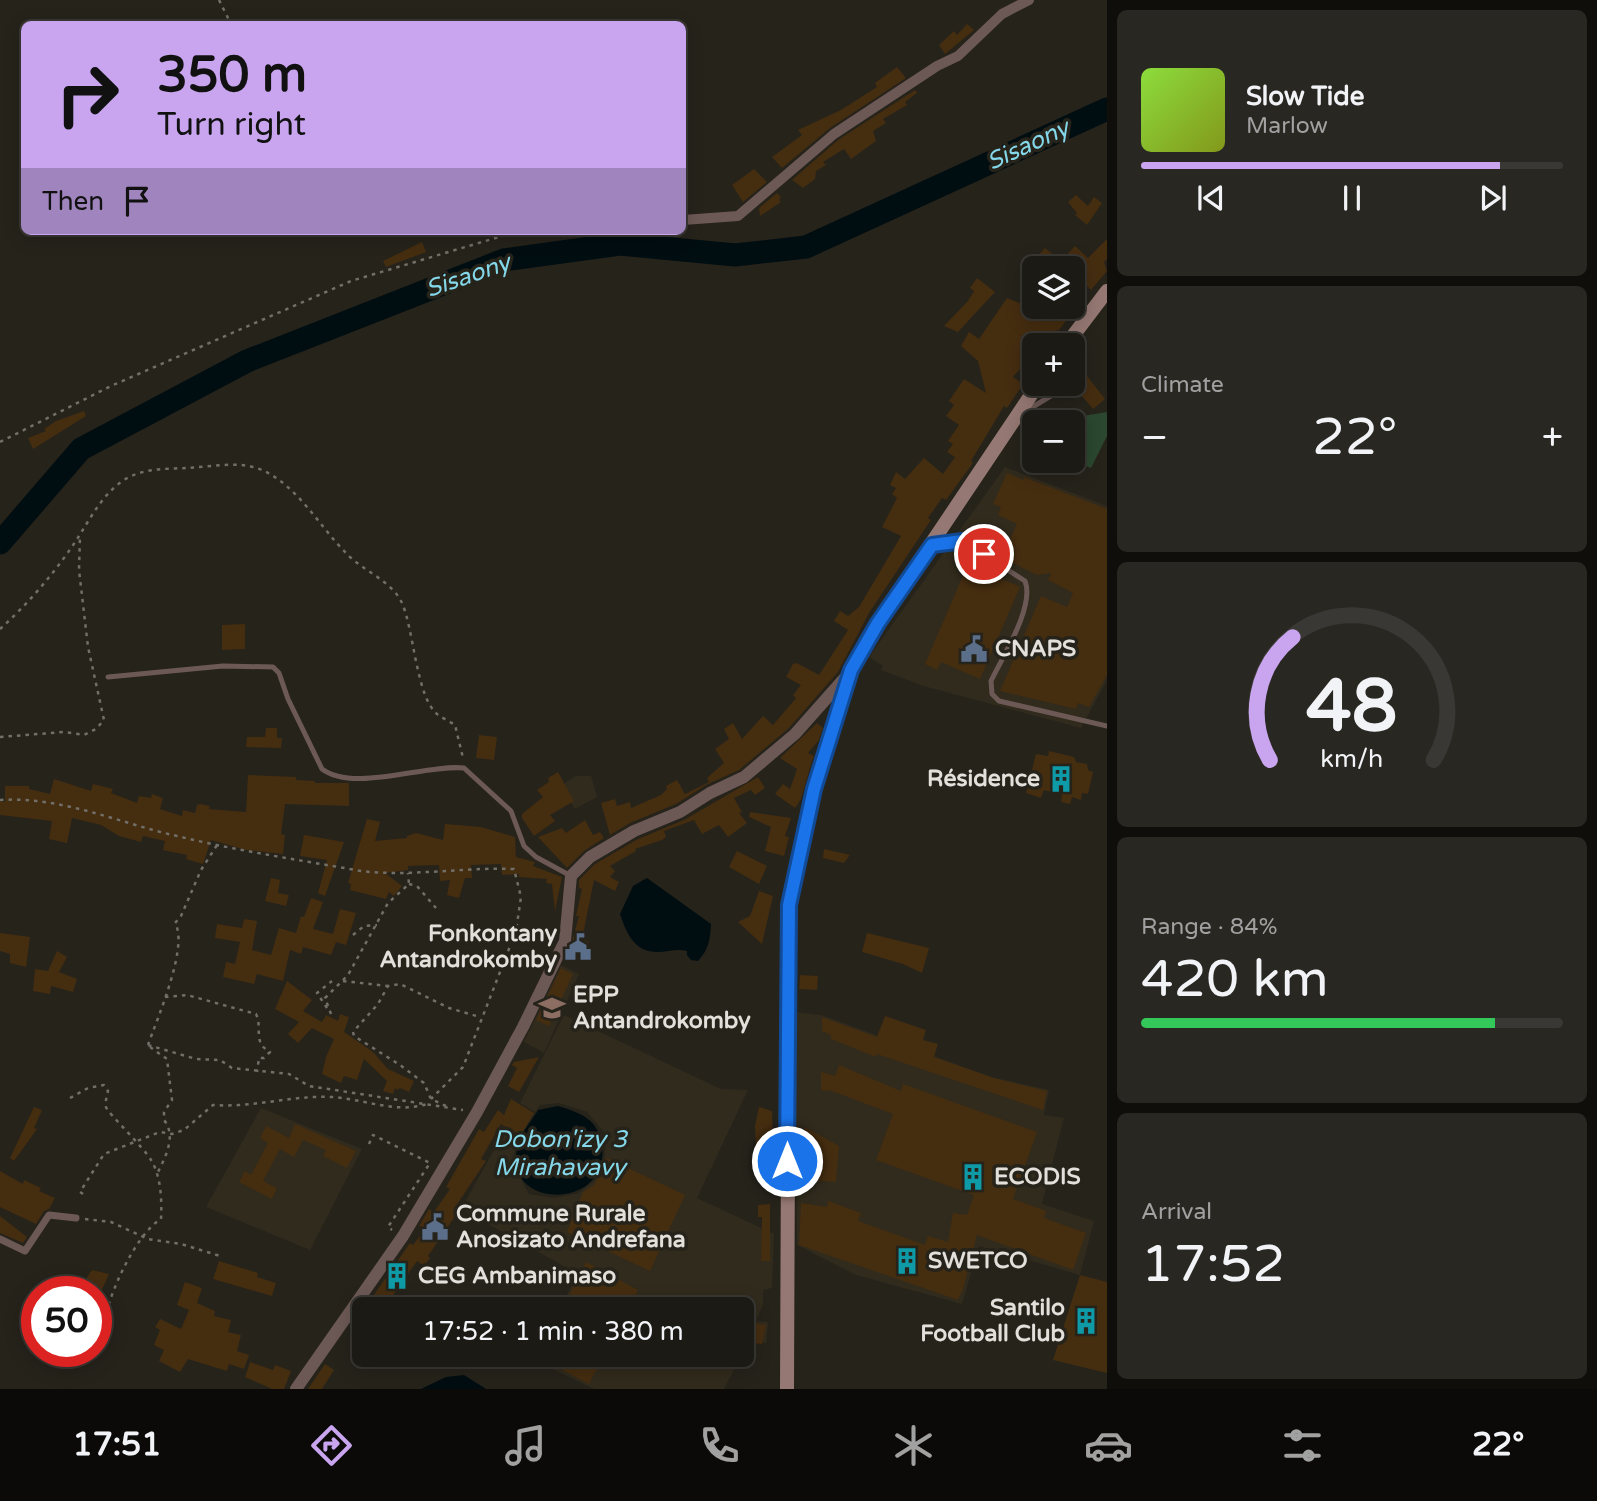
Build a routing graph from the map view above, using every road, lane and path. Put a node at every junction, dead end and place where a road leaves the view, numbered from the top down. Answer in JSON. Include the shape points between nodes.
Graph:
{"nodes":[{"id":1,"x":219,"y":0,"type":"edge"},
{"id":2,"x":1029,"y":0,"type":"edge"},
{"id":3,"x":230,"y":21,"type":"edge"},
{"id":4,"x":686,"y":220,"type":"edge"},
{"id":5,"x":506,"y":235,"type":"edge"},
{"id":6,"x":1107,"y":291,"type":"edge"},
{"id":7,"x":1077,"y":329,"type":"junction"},
{"id":8,"x":1074,"y":333,"type":"edge"},
{"id":9,"x":1078,"y":333,"type":"edge"},
{"id":10,"x":1030,"y":396,"type":"edge"},
{"id":11,"x":1051,"y":396,"type":"edge"},
{"id":12,"x":1015,"y":418,"type":"junction"},
{"id":13,"x":0,"y":443,"type":"edge"},
{"id":14,"x":80,"y":534,"type":"junction"},
{"id":15,"x":932,"y":545,"type":"junction"},
{"id":16,"x":0,"y":629,"type":"edge"},
{"id":17,"x":850,"y":672,"type":"junction"},
{"id":18,"x":108,"y":677,"type":"dead end"},
{"id":19,"x":1107,"y":726,"type":"edge"},
{"id":20,"x":0,"y":737,"type":"edge"},
{"id":21,"x":464,"y":768,"type":"junction"},
{"id":22,"x":0,"y":800,"type":"edge"},
{"id":23,"x":218,"y":844,"type":"junction"},
{"id":24,"x":408,"y":873,"type":"junction"},
{"id":25,"x":571,"y":876,"type":"junction"},
{"id":26,"x":409,"y":884,"type":"junction"},
{"id":27,"x":436,"y":908,"type":"dead end"},
{"id":28,"x":377,"y":925,"type":"junction"},
{"id":29,"x":353,"y":935,"type":"dead end"},
{"id":30,"x":332,"y":981,"type":"dead end"},
{"id":31,"x":343,"y":981,"type":"junction"},
{"id":32,"x":388,"y":986,"type":"junction"},
{"id":33,"x":165,"y":997,"type":"junction"},
{"id":34,"x":480,"y":1017,"type":"junction"},
{"id":35,"x":148,"y":1045,"type":"junction"},
{"id":36,"x":257,"y":1072,"type":"junction"},
{"id":37,"x":70,"y":1098,"type":"dead end"},
{"id":38,"x":431,"y":1098,"type":"junction"},
{"id":39,"x":427,"y":1104,"type":"junction"},
{"id":40,"x":452,"y":1109,"type":"junction"},
{"id":41,"x":477,"y":1112,"type":"junction"},
{"id":42,"x":167,"y":1133,"type":"junction"},
{"id":43,"x":137,"y":1143,"type":"junction"},
{"id":44,"x":369,"y":1144,"type":"dead end"},
{"id":45,"x":156,"y":1175,"type":"junction"},
{"id":46,"x":83,"y":1194,"type":"dead end"},
{"id":47,"x":76,"y":1218,"type":"dead end"},
{"id":48,"x":90,"y":1220,"type":"dead end"},
{"id":49,"x":143,"y":1237,"type":"junction"},
{"id":50,"x":403,"y":1237,"type":"junction"},
{"id":51,"x":0,"y":1238,"type":"edge"},
{"id":52,"x":220,"y":1256,"type":"dead end"},
{"id":53,"x":112,"y":1298,"type":"edge"},
{"id":54,"x":296,"y":1389,"type":"edge"},
{"id":55,"x":786,"y":1389,"type":"edge"}],
"edges":[{"from":1,"to":3,"type":"path"},
{"from":2,"to":4,"type":"street","via":[[1002,14],[958,56],[834,134],[738,216]]},
{"from":5,"to":13,"type":"path","via":[[351,281],[111,386]]},
{"from":6,"to":7,"type":"main road"},
{"from":7,"to":8,"type":"main road"},
{"from":7,"to":9,"type":"lane"},
{"from":10,"to":12,"type":"main road"},
{"from":11,"to":12,"type":"lane"},
{"from":12,"to":15,"type":"main road"},
{"from":14,"to":16,"type":"path"},
{"from":14,"to":20,"type":"path","via":[[79,570],[88,647],[104,720],[84,735]]},
{"from":14,"to":21,"type":"path","via":[[88,518],[121,482],[145,470],[242,465],[280,480],[346,554],[402,603],[423,688],[435,713],[455,724]]},
{"from":15,"to":17,"type":"main road"},
{"from":15,"to":19,"type":"lane","via":[[963,541],[1025,580],[1027,605],[991,681],[992,694],[999,701]]},
{"from":17,"to":25,"type":"street","via":[[795,734],[744,777],[634,831],[590,857]]},
{"from":17,"to":55,"type":"main road","via":[[814,789],[789,905]]},
{"from":18,"to":21,"type":"lane","via":[[223,666],[273,667],[322,769],[331,776]]},
{"from":21,"to":25,"type":"lane","via":[[511,811],[524,846]]},
{"from":22,"to":23,"type":"path","via":[[51,803]]},
{"from":23,"to":24,"type":"path","via":[[361,871]]},
{"from":23,"to":33,"type":"path","via":[[175,923],[178,946]]},
{"from":24,"to":26,"type":"path"},
{"from":24,"to":34,"type":"path","via":[[514,869],[521,897],[516,931]]},
{"from":25,"to":41,"type":"street","via":[[563,948]]},
{"from":26,"to":27,"type":"path","via":[[418,886]]},
{"from":26,"to":28,"type":"path","via":[[388,903]]},
{"from":28,"to":29,"type":"path","via":[[364,926]]},
{"from":28,"to":31,"type":"path"},
{"from":30,"to":31,"type":"path","via":[[317,993],[331,1014],[325,998]]},
{"from":31,"to":32,"type":"path"},
{"from":32,"to":34,"type":"path","via":[[400,984],[449,1008]]},
{"from":32,"to":38,"type":"path","via":[[353,1032],[354,1037],[424,1083]]},
{"from":33,"to":35,"type":"path"},
{"from":33,"to":36,"type":"path","via":[[187,995],[257,1014],[260,1045],[270,1052],[259,1058]]},
{"from":34,"to":38,"type":"path","via":[[463,1067]]},
{"from":35,"to":36,"type":"path"},
{"from":35,"to":42,"type":"path","via":[[166,1059],[172,1100],[164,1112]]},
{"from":36,"to":39,"type":"path","via":[[289,1074],[309,1086]]},
{"from":37,"to":43,"type":"path","via":[[88,1087],[104,1085],[107,1111]]},
{"from":38,"to":40,"type":"path"},
{"from":39,"to":40,"type":"path"},
{"from":39,"to":42,"type":"path","via":[[411,1109],[332,1097],[213,1105],[184,1130]]},
{"from":40,"to":41,"type":"path"},
{"from":41,"to":50,"type":"street"},
{"from":42,"to":43,"type":"path"},
{"from":42,"to":45,"type":"path","via":[[167,1156]]},
{"from":43,"to":45,"type":"path","via":[[152,1161]]},
{"from":43,"to":46,"type":"path","via":[[104,1154],[80,1192]]},
{"from":44,"to":50,"type":"path","via":[[373,1135],[430,1163],[388,1227]]},
{"from":45,"to":49,"type":"path","via":[[161,1219],[150,1225]]},
{"from":47,"to":51,"type":"street","via":[[49,1215],[25,1251]]},
{"from":48,"to":49,"type":"path","via":[[111,1222]]},
{"from":49,"to":52,"type":"path"},
{"from":49,"to":53,"type":"path"},
{"from":50,"to":54,"type":"street"}]}
